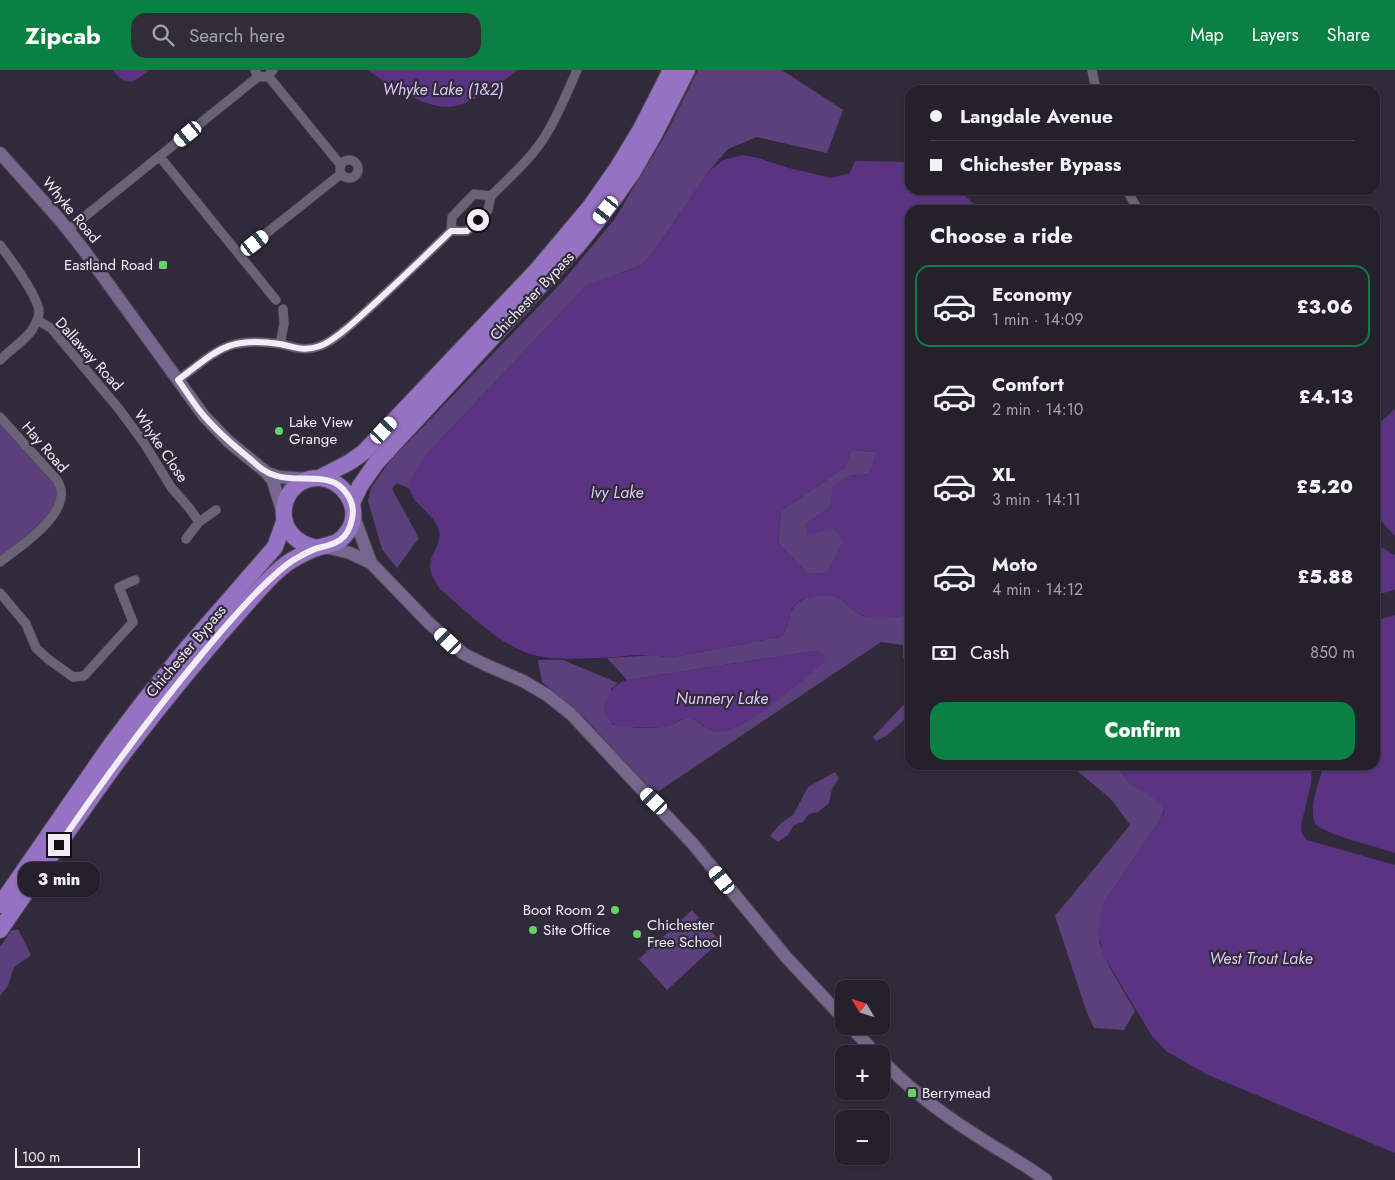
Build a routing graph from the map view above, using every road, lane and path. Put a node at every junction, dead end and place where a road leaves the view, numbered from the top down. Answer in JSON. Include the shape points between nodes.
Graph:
{"nodes":[{"id":1,"x":576,"y":70,"type":"edge"},
{"id":2,"x":671,"y":70,"type":"edge"},
{"id":3,"x":688,"y":70,"type":"edge"},
{"id":4,"x":1092,"y":70,"type":"edge"},
{"id":5,"x":264,"y":73,"type":"edge"},
{"id":6,"x":1095,"y":85,"type":"edge"},
{"id":7,"x":0,"y":153,"type":"edge"},
{"id":8,"x":160,"y":157,"type":"junction"},
{"id":9,"x":340,"y":164,"type":"junction"},
{"id":10,"x":341,"y":174,"type":"junction"},
{"id":11,"x":491,"y":196,"type":"junction"},
{"id":12,"x":68,"y":230,"type":"junction"},
{"id":13,"x":451,"y":231,"type":"junction"},
{"id":14,"x":0,"y":245,"type":"edge"},
{"id":15,"x":240,"y":254,"type":"junction"},
{"id":16,"x":276,"y":300,"type":"dead end"},
{"id":17,"x":283,"y":309,"type":"dead end"},
{"id":18,"x":37,"y":320,"type":"junction"},
{"id":19,"x":280,"y":344,"type":"junction"},
{"id":20,"x":0,"y":360,"type":"edge"},
{"id":21,"x":178,"y":380,"type":"junction"},
{"id":22,"x":120,"y":409,"type":"joint"},
{"id":23,"x":0,"y":417,"type":"edge"},
{"id":24,"x":267,"y":473,"type":"junction"},
{"id":25,"x":314,"y":479,"type":"junction"},
{"id":26,"x":353,"y":509,"type":"junction"},
{"id":27,"x":216,"y":510,"type":"dead end"},
{"id":28,"x":284,"y":518,"type":"junction"},
{"id":29,"x":199,"y":522,"type":"junction"},
{"id":30,"x":186,"y":539,"type":"dead end"},
{"id":31,"x":321,"y":548,"type":"junction"},
{"id":32,"x":0,"y":562,"type":"edge"},
{"id":33,"x":371,"y":563,"type":"junction"},
{"id":34,"x":136,"y":580,"type":"dead end"},
{"id":35,"x":0,"y":593,"type":"edge"},
{"id":36,"x":0,"y":905,"type":"edge"},
{"id":37,"x":0,"y":930,"type":"edge"},
{"id":38,"x":835,"y":1009,"type":"edge"},
{"id":39,"x":858,"y":1035,"type":"edge"},
{"id":40,"x":868,"y":1045,"type":"edge"},
{"id":41,"x":890,"y":1067,"type":"edge"},
{"id":42,"x":1046,"y":1180,"type":"edge"}],
"edges":[{"from":1,"to":11,"type":"street","via":[[547,134]]},
{"from":2,"to":25,"type":"highway","name":"Chichester Bypass","via":[[618,167],[590,207],[537,270],[364,452]]},
{"from":3,"to":26,"type":"highway","name":"Chichester Bypass","via":[[632,173],[606,210],[549,278],[376,463],[360,486]]},
{"from":4,"to":6,"type":"street"},
{"from":5,"to":8,"type":"street"},
{"from":5,"to":9,"type":"street"},
{"from":7,"to":12,"type":"main road","name":"Whyke Road"},
{"from":8,"to":12,"type":"street"},
{"from":8,"to":15,"type":"street"},
{"from":9,"to":10,"type":"street"},
{"from":9,"to":10,"type":"street","via":[[344,160],[352,160],[358,169],[350,178]]},
{"from":10,"to":15,"type":"street"},
{"from":11,"to":13,"type":"street","via":[[488,210],[467,231]]},
{"from":11,"to":13,"type":"street","via":[[474,194],[452,217]]},
{"from":12,"to":21,"type":"main road","name":"Whyke Road"},
{"from":13,"to":19,"type":"street","via":[[323,346],[304,350]]},
{"from":14,"to":18,"type":"street","via":[[37,303]]},
{"from":15,"to":16,"type":"street"},
{"from":17,"to":19,"type":"street"},
{"from":18,"to":20,"type":"street","via":[[31,331]]},
{"from":18,"to":22,"type":"street","name":"Dallaway Road","via":[[51,328]]},
{"from":19,"to":21,"type":"street","via":[[234,343],[218,350]]},
{"from":21,"to":24,"type":"main road","name":"Whyke Road","via":[[204,416]]},
{"from":22,"to":29,"type":"street","name":"Whyke Close","via":[[170,488]]},
{"from":23,"to":32,"type":"street","name":"Hay Road","via":[[57,480],[61,490],[55,514]]},
{"from":24,"to":25,"type":"main road","name":"Whyke Road"},
{"from":24,"to":28,"type":"main road","name":"Whyke Road","via":[[273,481]]},
{"from":25,"to":26,"type":"highway","via":[[330,480],[340,485]]},
{"from":25,"to":28,"type":"highway","via":[[301,483],[288,496]]},
{"from":26,"to":31,"type":"highway","via":[[351,526],[345,536]]},
{"from":26,"to":33,"type":"main road"},
{"from":27,"to":29,"type":"street"},
{"from":28,"to":31,"type":"highway","via":[[296,540],[306,546]]},
{"from":28,"to":36,"type":"highway","name":"Chichester Bypass","via":[[275,547],[144,701]]},
{"from":29,"to":30,"type":"street"},
{"from":31,"to":33,"type":"main road","via":[[350,553]]},
{"from":31,"to":37,"type":"highway","name":"Chichester Bypass","via":[[287,564],[261,588],[193,665],[126,751]]},
{"from":33,"to":38,"type":"main road","via":[[464,654],[523,680],[570,714],[693,844],[786,957]]},
{"from":34,"to":35,"type":"street","via":[[115,587],[133,622],[84,676],[73,677],[36,648],[26,624]]},
{"from":39,"to":40,"type":"main road"},
{"from":41,"to":42,"type":"main road","via":[[945,1115]]}]}
